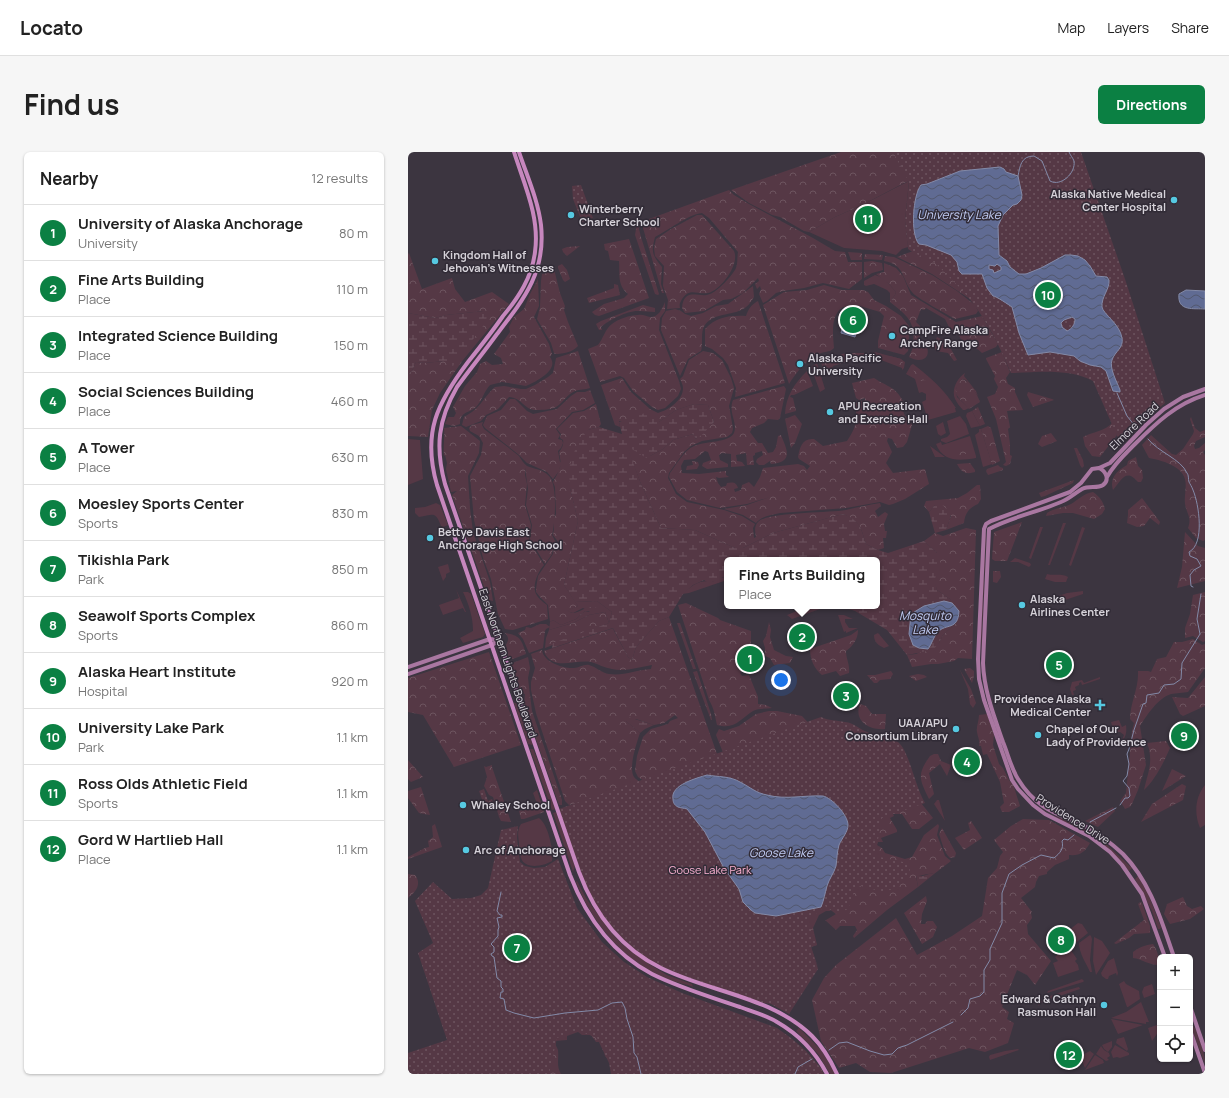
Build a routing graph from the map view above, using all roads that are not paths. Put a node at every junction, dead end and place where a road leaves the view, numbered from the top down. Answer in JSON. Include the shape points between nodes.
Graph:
{"nodes":[{"id":1,"x":514,"y":152,"type":"edge"},
{"id":2,"x":519,"y":152,"type":"edge"},
{"id":3,"x":1205,"y":389,"type":"edge"},
{"id":4,"x":1205,"y":395,"type":"edge"},
{"id":5,"x":1099,"y":468,"type":"junction"},
{"id":6,"x":1088,"y":474,"type":"junction"},
{"id":7,"x":1106,"y":477,"type":"junction"},
{"id":8,"x":1093,"y":486,"type":"junction"},
{"id":9,"x":490,"y":639,"type":"junction"},
{"id":10,"x":499,"y":640,"type":"junction"},
{"id":11,"x":492,"y":645,"type":"junction"},
{"id":12,"x":408,"y":667,"type":"edge"},
{"id":13,"x":408,"y":674,"type":"edge"},
{"id":14,"x":527,"y":746,"type":"junction"},
{"id":15,"x":538,"y":752,"type":"junction"},
{"id":16,"x":1164,"y":954,"type":"edge"},
{"id":17,"x":1173,"y":954,"type":"edge"},
{"id":18,"x":1193,"y":1014,"type":"edge"},
{"id":19,"x":1195,"y":1020,"type":"joint"},
{"id":20,"x":1193,"y":1039,"type":"edge"},
{"id":21,"x":1205,"y":1050,"type":"edge"},
{"id":22,"x":1201,"y":1062,"type":"junction"},
{"id":23,"x":1205,"y":1068,"type":"edge"},
{"id":24,"x":1205,"y":1072,"type":"edge"},
{"id":25,"x":827,"y":1074,"type":"edge"},
{"id":26,"x":837,"y":1074,"type":"edge"}],
"edges":[{"from":1,"to":9,"type":"main road","name":"East Northern Lights Boulevard","via":[[535,221],[533,263],[519,296],[446,393],[437,411],[431,444],[437,485]]},
{"from":2,"to":10,"type":"main road","name":"East Northern Lights Boulevard","via":[[539,215],[541,246],[537,268],[525,297],[451,397],[443,418],[439,442],[445,484]]},
{"from":3,"to":5,"type":"main road","name":"Elmore Road","via":[[1164,409],[1110,462]]},
{"from":4,"to":7,"type":"main road","name":"Elmore Road","via":[[1180,406],[1160,420],[1119,460]]},
{"from":5,"to":6,"type":"main road","via":[[1092,469]]},
{"from":5,"to":7,"type":"main road","via":[[1104,471]]},
{"from":6,"to":8,"type":"main road","via":[[1088,480]]},
{"from":6,"to":16,"type":"main road","name":"Providence Drive","via":[[1070,492],[986,524],[979,679],[1008,771],[1018,789],[1033,806],[1089,836],[1122,865],[1142,894]]},
{"from":7,"to":8,"type":"main road","via":[[1103,485]]},
{"from":8,"to":17,"type":"main road","name":"Providence Drive","via":[[1082,489],[1062,502],[989,529],[983,673],[987,694],[1014,772],[1025,789],[1053,812],[1097,833],[1131,863],[1152,898]]},
{"from":9,"to":10,"type":"main road"},
{"from":9,"to":11,"type":"main road","name":"East Northern Lights Boulevard"},
{"from":9,"to":12,"type":"main road"},
{"from":10,"to":11,"type":"main road"},
{"from":10,"to":15,"type":"main road","name":"East Northern Lights Boulevard"},
{"from":11,"to":13,"type":"main road"},
{"from":11,"to":14,"type":"main road","name":"East Northern Lights Boulevard"},
{"from":14,"to":15,"type":"main road"},
{"from":14,"to":25,"type":"main road","name":"East Northern Lights Boulevard","via":[[577,892],[604,935],[626,956],[652,973],[777,1022],[805,1044]]},
{"from":15,"to":26,"type":"main road","name":"East Northern Lights Boulevard","via":[[585,889],[610,929],[632,949],[662,968],[762,1005],[792,1020],[816,1041],[828,1056]]},
{"from":18,"to":19,"type":"main road"},
{"from":19,"to":21,"type":"main road"},
{"from":20,"to":22,"type":"main road"},
{"from":22,"to":23,"type":"main road"},
{"from":22,"to":24,"type":"main road"}]}
